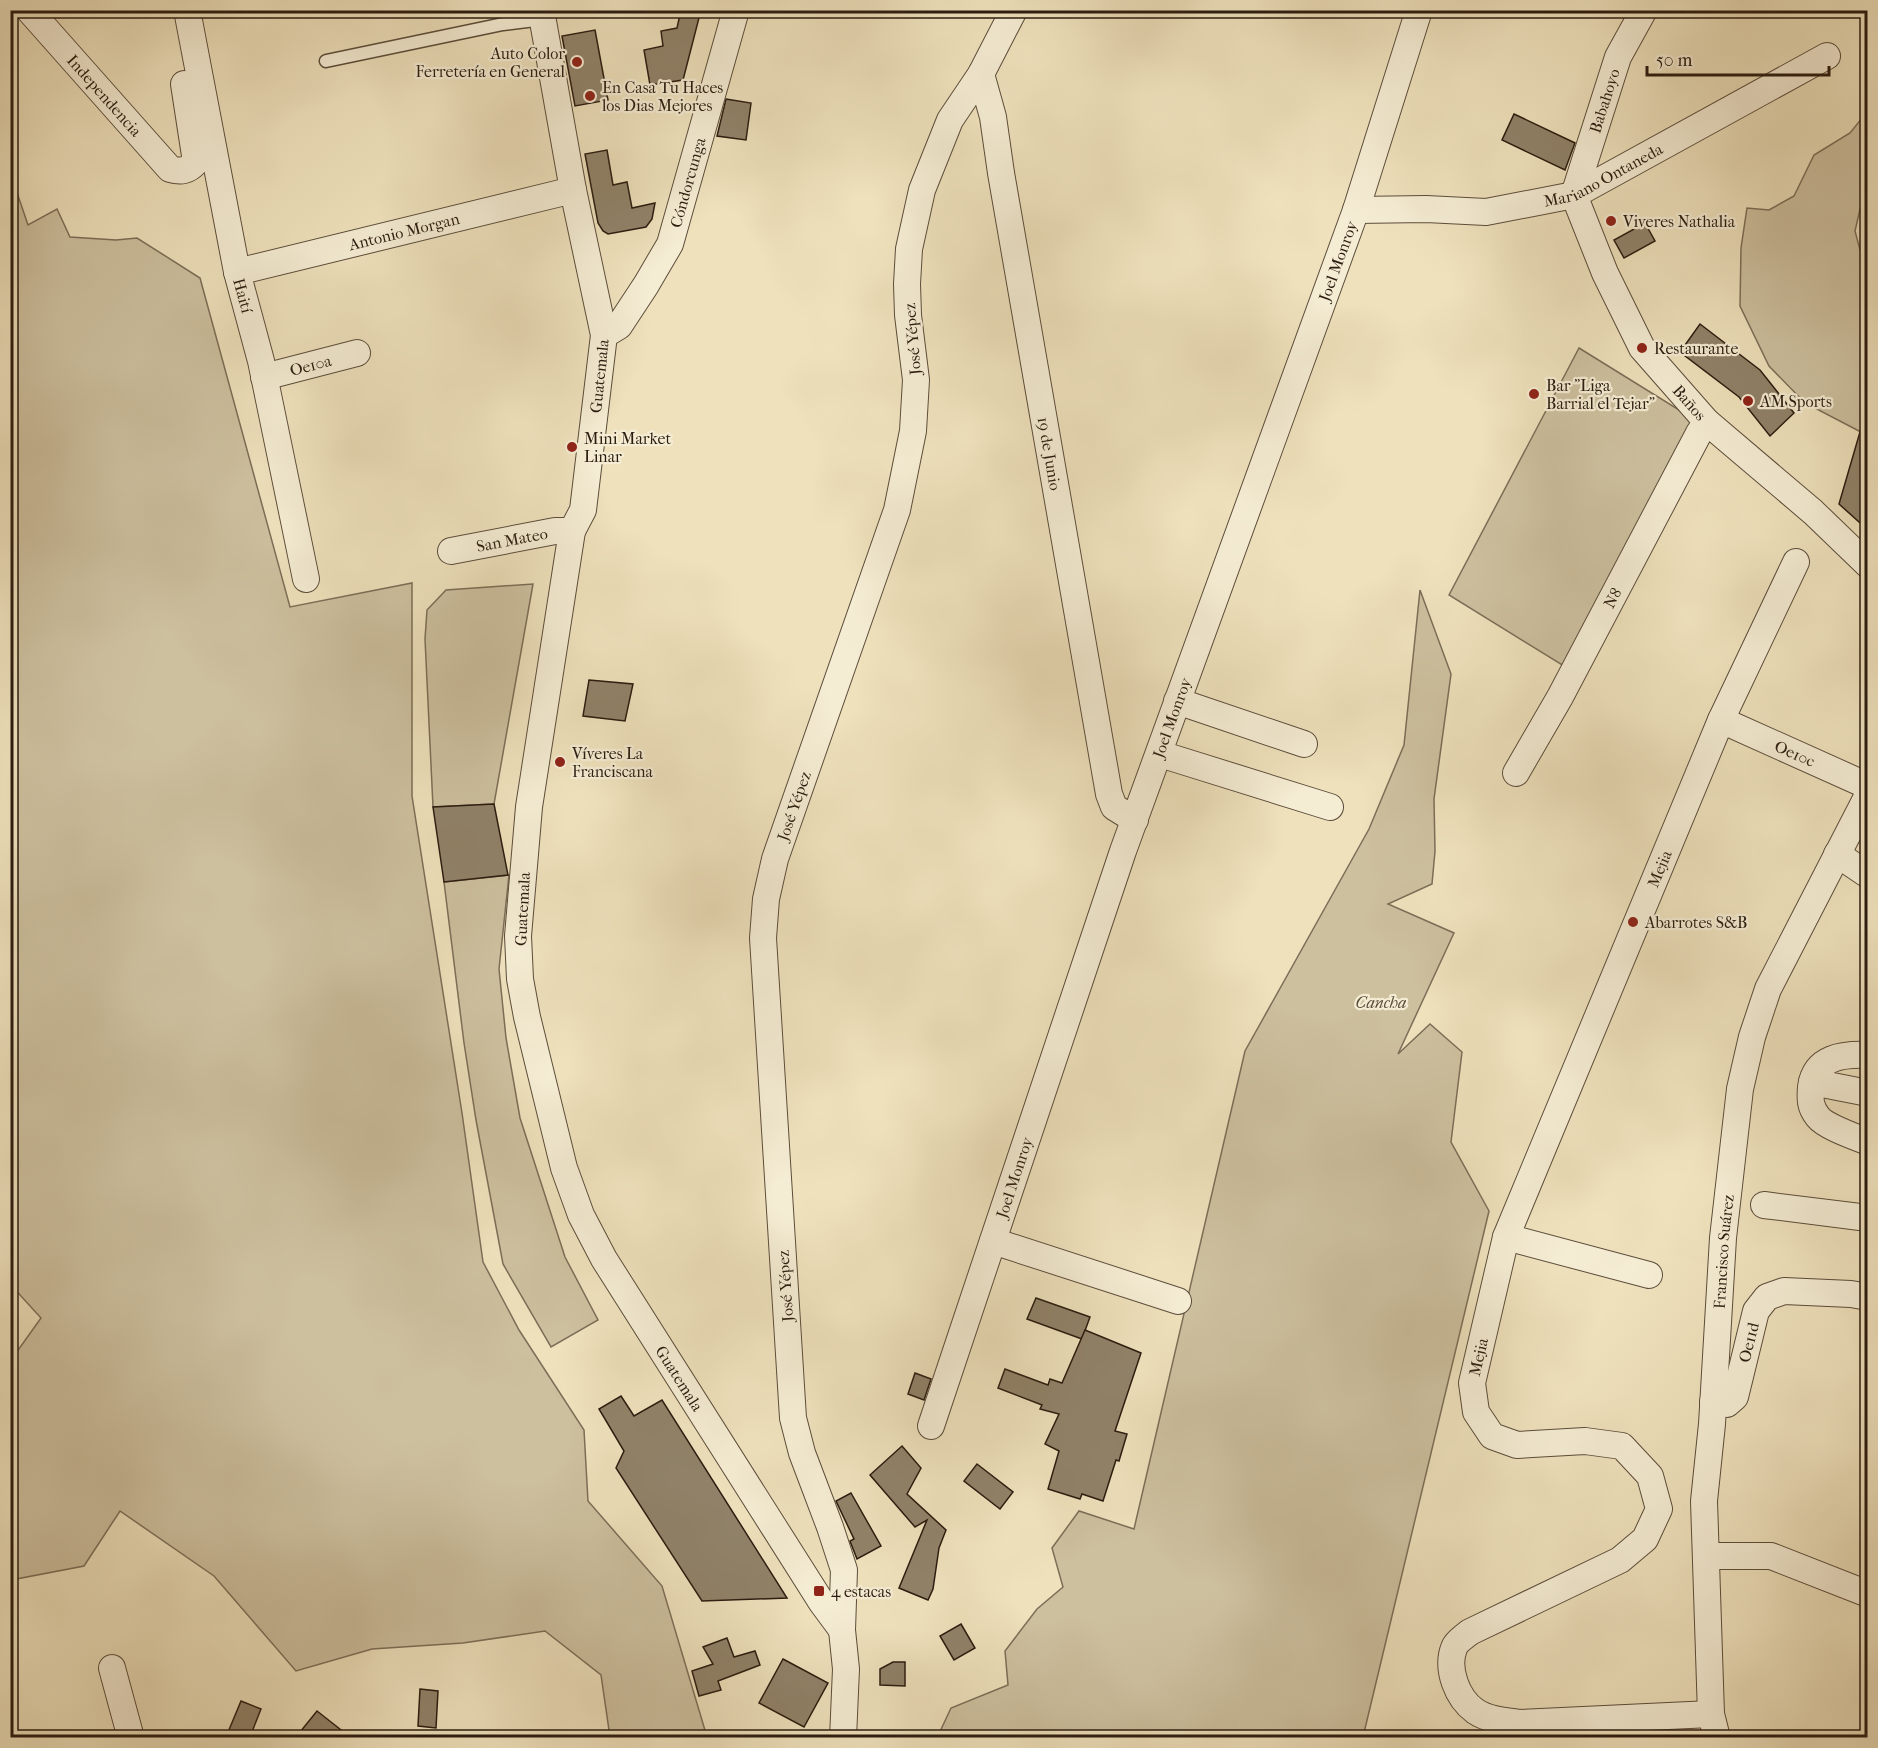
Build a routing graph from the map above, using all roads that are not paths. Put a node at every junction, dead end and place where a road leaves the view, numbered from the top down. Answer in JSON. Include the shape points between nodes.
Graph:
{"nodes":[{"id":1,"x":29,"y":10,"type":"edge"},
{"id":2,"x":174,"y":10,"type":"edge"},
{"id":3,"x":187,"y":10,"type":"edge"},
{"id":4,"x":736,"y":10,"type":"edge"},
{"id":5,"x":1014,"y":10,"type":"edge"},
{"id":6,"x":1419,"y":10,"type":"edge"},
{"id":7,"x":1644,"y":10,"type":"edge"},
{"id":8,"x":542,"y":15,"type":"edge"},
{"id":9,"x":1827,"y":56,"type":"dead end"},
{"id":10,"x":327,"y":61,"type":"dead end"},
{"id":11,"x":981,"y":74,"type":"junction"},
{"id":12,"x":573,"y":190,"type":"junction"},
{"id":13,"x":1574,"y":195,"type":"junction"},
{"id":14,"x":1356,"y":210,"type":"junction"},
{"id":15,"x":237,"y":272,"type":"junction"},
{"id":16,"x":604,"y":335,"type":"junction"},
{"id":17,"x":357,"y":353,"type":"dead end"},
{"id":18,"x":264,"y":377,"type":"junction"},
{"id":19,"x":1707,"y":422,"type":"junction"},
{"id":20,"x":572,"y":531,"type":"junction"},
{"id":21,"x":451,"y":551,"type":"dead end"},
{"id":22,"x":1796,"y":562,"type":"dead end"},
{"id":23,"x":1868,"y":565,"type":"edge"},
{"id":24,"x":306,"y":579,"type":"dead end"},
{"id":25,"x":1177,"y":701,"type":"junction"},
{"id":26,"x":1721,"y":720,"type":"junction"},
{"id":27,"x":1304,"y":744,"type":"dead end"},
{"id":28,"x":1160,"y":754,"type":"junction"},
{"id":29,"x":1516,"y":773,"type":"dead end"},
{"id":30,"x":1868,"y":786,"type":"edge"},
{"id":31,"x":1868,"y":795,"type":"edge"},
{"id":32,"x":1330,"y":807,"type":"dead end"},
{"id":33,"x":1135,"y":820,"type":"junction"},
{"id":34,"x":1837,"y":854,"type":"junction"},
{"id":35,"x":1868,"y":875,"type":"edge"},
{"id":36,"x":1868,"y":1055,"type":"edge"},
{"id":37,"x":1812,"y":1082,"type":"junction"},
{"id":38,"x":1868,"y":1092,"type":"edge"},
{"id":39,"x":1868,"y":1143,"type":"edge"},
{"id":40,"x":1764,"y":1205,"type":"dead end"},
{"id":41,"x":1868,"y":1218,"type":"edge"},
{"id":42,"x":1506,"y":1237,"type":"junction"},
{"id":43,"x":993,"y":1241,"type":"junction"},
{"id":44,"x":1649,"y":1275,"type":"dead end"},
{"id":45,"x":1868,"y":1298,"type":"edge"},
{"id":46,"x":1178,"y":1301,"type":"dead end"},
{"id":47,"x":1713,"y":1402,"type":"junction"},
{"id":48,"x":931,"y":1426,"type":"dead end"},
{"id":49,"x":1706,"y":1556,"type":"junction"},
{"id":50,"x":1868,"y":1594,"type":"edge"},
{"id":51,"x":842,"y":1630,"type":"junction"},
{"id":52,"x":112,"y":1668,"type":"dead end"},
{"id":53,"x":1714,"y":1726,"type":"edge"},
{"id":54,"x":131,"y":1737,"type":"edge"},
{"id":55,"x":843,"y":1737,"type":"edge"}],
"edges":[{"from":1,"to":2,"type":"street","name":"Independencia","via":[[170,169],[184,171],[196,162]]},
{"from":3,"to":15,"type":"street","name":"Haití"},
{"from":4,"to":16,"type":"street","name":"Cóndorcunga","via":[[670,244],[619,326]]},
{"from":5,"to":11,"type":"street","name":"José Yépez"},
{"from":6,"to":14,"type":"street","name":"Joel Monroy"},
{"from":7,"to":13,"type":"street","name":"Babahoyo","via":[[1618,57]]},
{"from":8,"to":10,"type":"lane"},
{"from":8,"to":12,"type":"street","name":"Guatemala"},
{"from":9,"to":13,"type":"street","name":"Mariano Ontaneda"},
{"from":11,"to":33,"type":"street","name":"19 de Junio","via":[[993,117],[1109,794],[1114,807]]},
{"from":11,"to":51,"type":"street","name":"José Yépez","via":[[950,120],[922,190],[909,249],[908,315],[916,380],[913,431],[897,510],[775,859],[766,899],[763,938],[793,1418],[844,1570]]},
{"from":12,"to":15,"type":"street","name":"Antonio Morgan"},
{"from":12,"to":16,"type":"street","name":"Guatemala"},
{"from":13,"to":14,"type":"street","name":"Mariano Ontaneda","via":[[1486,212]]},
{"from":13,"to":19,"type":"street","name":"Baños","via":[[1605,273],[1642,348]]},
{"from":14,"to":25,"type":"street","name":"Joel Monroy"},
{"from":15,"to":18,"type":"street","name":"Haití"},
{"from":16,"to":20,"type":"street","name":"Guatemala","via":[[583,510]]},
{"from":17,"to":18,"type":"street","name":"Oe10a"},
{"from":18,"to":24,"type":"street","name":"Haití"},
{"from":19,"to":23,"type":"street","name":"Baños","via":[[1813,512]]},
{"from":19,"to":29,"type":"street","name":"N8"},
{"from":20,"to":21,"type":"street","name":"San Mateo"},
{"from":20,"to":51,"type":"street","name":"Guatemala","via":[[529,807],[518,936],[527,1017],[564,1168],[599,1250]]},
{"from":22,"to":26,"type":"street","name":"Mejia"},
{"from":25,"to":27,"type":"street"},
{"from":25,"to":28,"type":"street","name":"Joel Monroy"},
{"from":26,"to":30,"type":"street","name":"Oe10c"},
{"from":26,"to":42,"type":"street","name":"Mejia"},
{"from":28,"to":32,"type":"street"},
{"from":28,"to":33,"type":"street","name":"Joel Monroy"},
{"from":31,"to":34,"type":"street","name":"Francisco Suárez"},
{"from":33,"to":43,"type":"street","name":"Joel Monroy"},
{"from":34,"to":35,"type":"street"},
{"from":34,"to":47,"type":"street","name":"Francisco Suárez","via":[[1768,989],[1740,1089],[1723,1238]]},
{"from":36,"to":37,"type":"street","via":[[1832,1058],[1817,1069]]},
{"from":37,"to":38,"type":"street"},
{"from":37,"to":39,"type":"street","via":[[1809,1103],[1820,1120]]},
{"from":40,"to":41,"type":"street"},
{"from":42,"to":44,"type":"street"},
{"from":42,"to":53,"type":"street","name":"Mejia","via":[[1472,1383],[1476,1412],[1492,1436],[1517,1445],[1584,1441],[1622,1446],[1650,1476],[1659,1509],[1645,1539],[1620,1560],[1470,1632],[1454,1646],[1450,1668],[1459,1692],[1475,1710],[1496,1720]]},
{"from":43,"to":46,"type":"street"},
{"from":43,"to":48,"type":"street","name":"Joel Monroy"},
{"from":45,"to":47,"type":"street","name":"Oe11d","via":[[1784,1291],[1767,1297],[1756,1311],[1735,1396],[1727,1404]]},
{"from":47,"to":49,"type":"street","name":"Francisco Suárez","via":[[1704,1501]]},
{"from":49,"to":50,"type":"street","via":[[1771,1556]]},
{"from":49,"to":53,"type":"street","name":"Francisco Suárez"},
{"from":51,"to":55,"type":"street","via":[[846,1669]]},
{"from":52,"to":54,"type":"street"}]}
